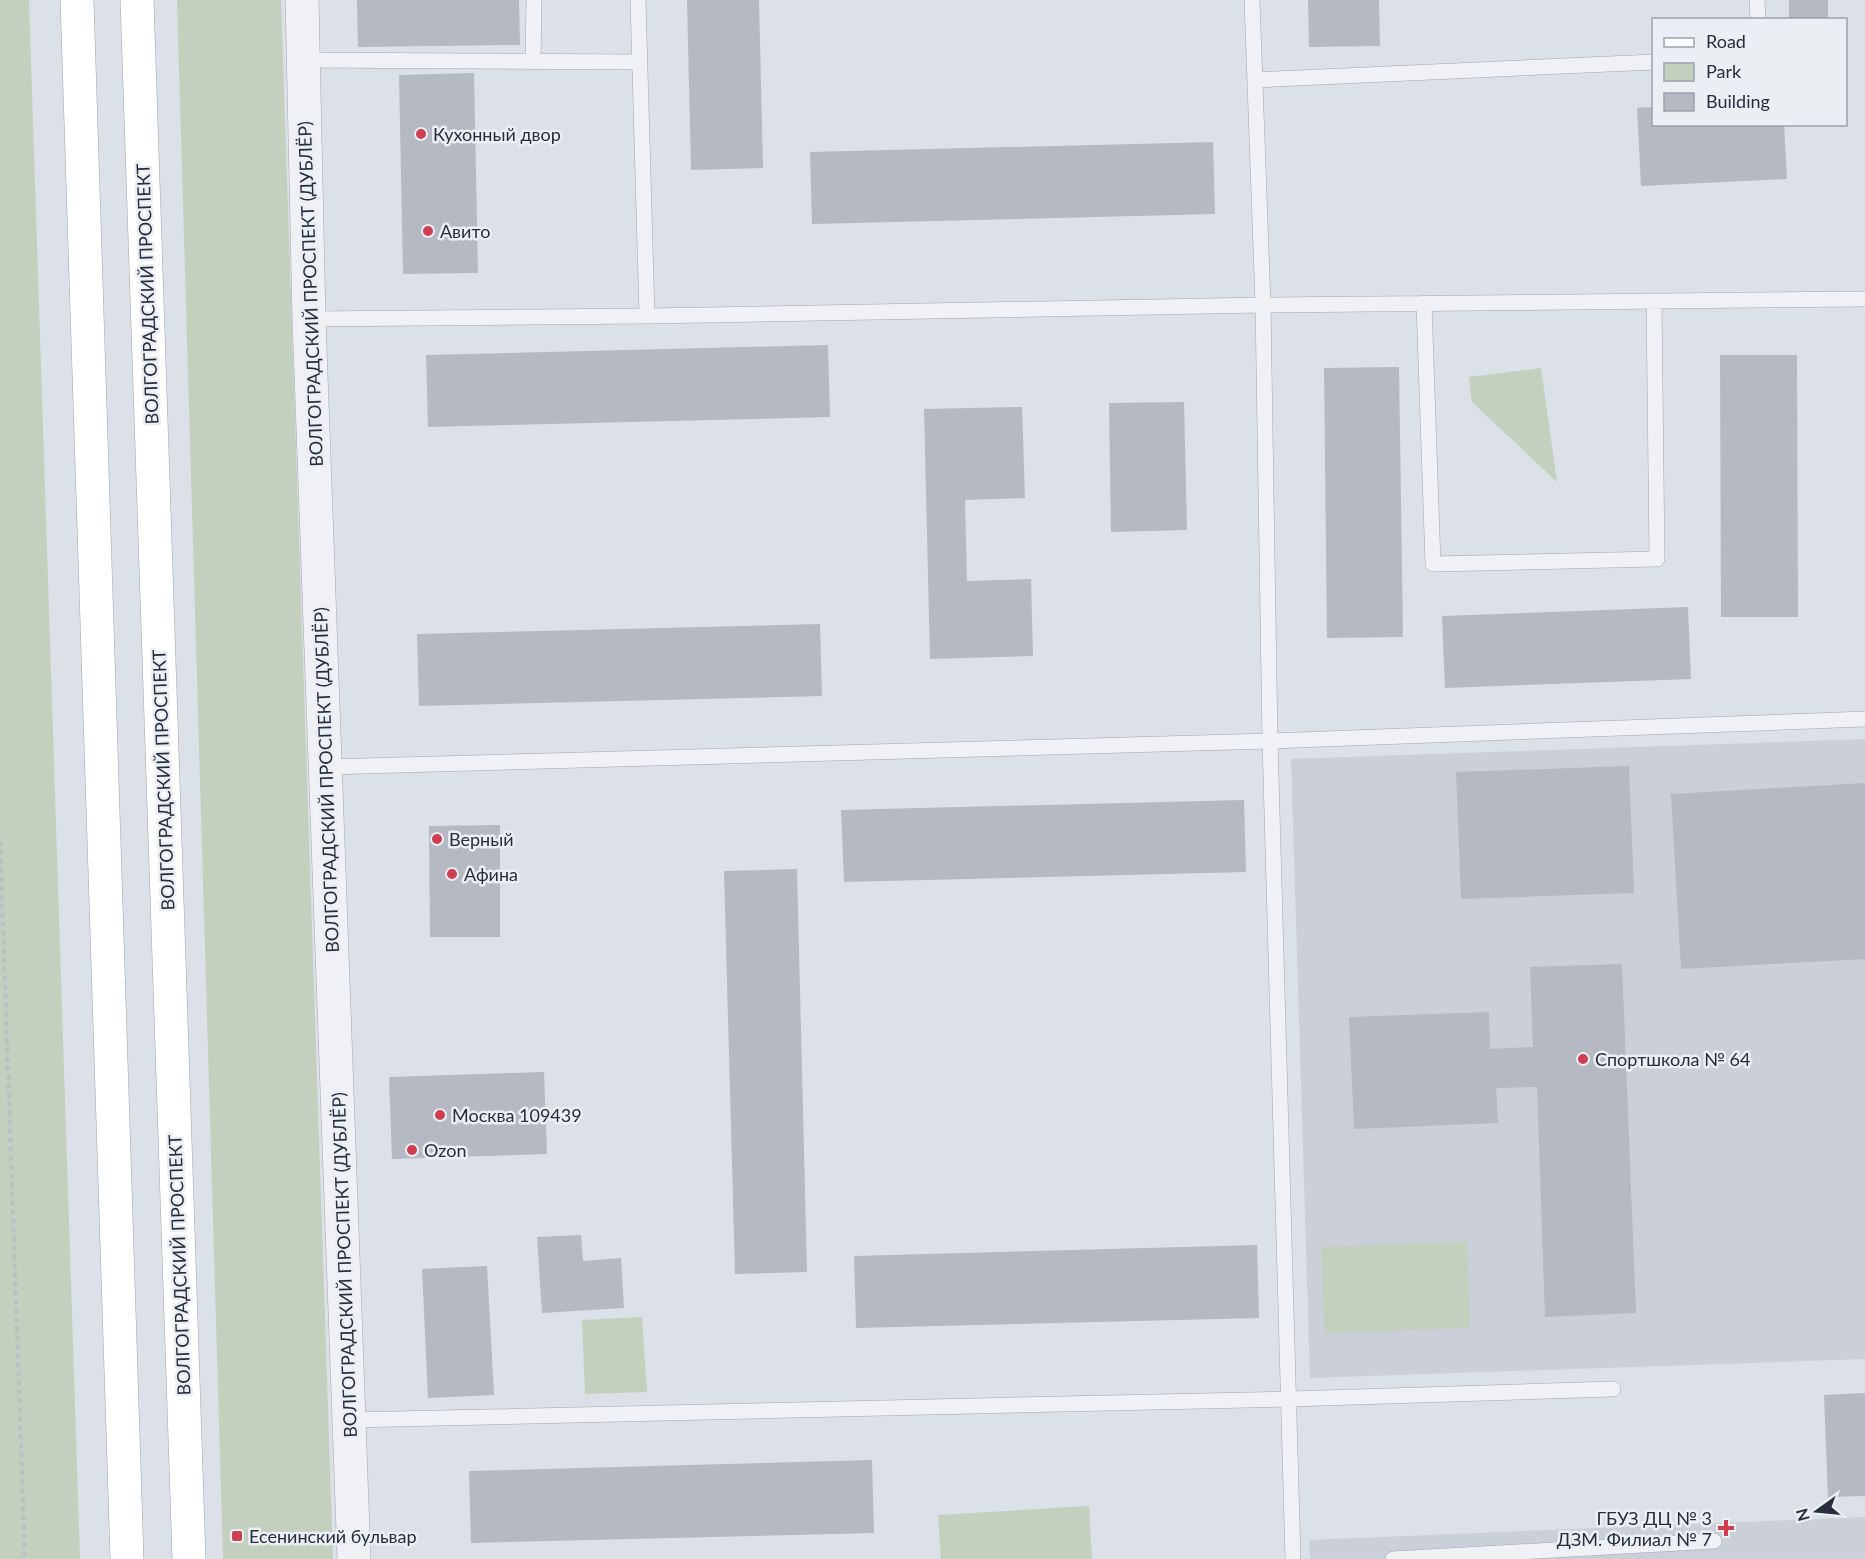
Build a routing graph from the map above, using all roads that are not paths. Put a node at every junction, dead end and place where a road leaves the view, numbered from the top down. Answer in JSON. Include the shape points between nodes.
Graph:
{"nodes":[{"id":1,"x":77,"y":0,"type":"edge"},
{"id":2,"x":137,"y":0,"type":"edge"},
{"id":3,"x":303,"y":0,"type":"edge"},
{"id":4,"x":534,"y":0,"type":"edge"},
{"id":5,"x":638,"y":0,"type":"edge"},
{"id":6,"x":1252,"y":0,"type":"edge"},
{"id":7,"x":1757,"y":0,"type":"edge"},
{"id":8,"x":1758,"y":18,"type":"edge"},
{"id":9,"x":304,"y":60,"type":"junction"},
{"id":10,"x":533,"y":61,"type":"junction"},
{"id":11,"x":640,"y":62,"type":"junction"},
{"id":12,"x":1652,"y":62,"type":"edge"},
{"id":13,"x":1255,"y":80,"type":"junction"},
{"id":14,"x":1865,"y":299,"type":"edge"},
{"id":15,"x":1654,"y":301,"type":"junction"},
{"id":16,"x":1424,"y":303,"type":"junction"},
{"id":17,"x":1263,"y":305,"type":"junction"},
{"id":18,"x":647,"y":316,"type":"junction"},
{"id":19,"x":309,"y":319,"type":"junction"},
{"id":20,"x":1865,"y":719,"type":"edge"},
{"id":21,"x":1270,"y":741,"type":"junction"},
{"id":22,"x":326,"y":767,"type":"junction"},
{"id":23,"x":1613,"y":1389,"type":"dead end"},
{"id":24,"x":1289,"y":1399,"type":"junction"},
{"id":25,"x":349,"y":1420,"type":"junction"},
{"id":26,"x":1714,"y":1541,"type":"dead end"},
{"id":27,"x":127,"y":1559,"type":"edge"},
{"id":28,"x":189,"y":1559,"type":"edge"},
{"id":29,"x":354,"y":1559,"type":"edge"},
{"id":30,"x":1293,"y":1559,"type":"edge"},
{"id":31,"x":1393,"y":1559,"type":"edge"}],
"edges":[{"from":1,"to":27,"type":"main road"},
{"from":2,"to":28,"type":"main road","name":"ВОЛГОГРАДСКИЙ ПРОСПЕКТ"},
{"from":3,"to":9,"type":"street","name":"ВОЛГОГРАДСКИЙ ПРОСПЕКТ (ДУБЛЁР)"},
{"from":4,"to":10,"type":"lane"},
{"from":5,"to":11,"type":"lane"},
{"from":6,"to":13,"type":"lane"},
{"from":7,"to":8,"type":"lane"},
{"from":9,"to":10,"type":"lane"},
{"from":9,"to":19,"type":"street","name":"ВОЛГОГРАДСКИЙ ПРОСПЕКТ (ДУБЛЁР)"},
{"from":10,"to":11,"type":"lane"},
{"from":11,"to":18,"type":"lane"},
{"from":12,"to":13,"type":"lane"},
{"from":13,"to":17,"type":"lane"},
{"from":14,"to":15,"type":"lane"},
{"from":15,"to":16,"type":"lane"},
{"from":15,"to":16,"type":"lane","via":[[1658,559],[1433,564]]},
{"from":16,"to":17,"type":"lane"},
{"from":17,"to":18,"type":"lane"},
{"from":17,"to":21,"type":"lane"},
{"from":18,"to":19,"type":"lane"},
{"from":19,"to":22,"type":"street","name":"ВОЛГОГРАДСКИЙ ПРОСПЕКТ (ДУБЛЁР)"},
{"from":20,"to":21,"type":"lane"},
{"from":21,"to":22,"type":"lane"},
{"from":21,"to":24,"type":"lane"},
{"from":22,"to":25,"type":"street","name":"ВОЛГОГРАДСКИЙ ПРОСПЕКТ (ДУБЛЁР)"},
{"from":23,"to":24,"type":"lane"},
{"from":24,"to":25,"type":"lane"},
{"from":24,"to":30,"type":"lane"},
{"from":25,"to":29,"type":"street","name":"ВОЛГОГРАДСКИЙ ПРОСПЕКТ (ДУБЛЁР)"},
{"from":26,"to":31,"type":"lane"}]}
